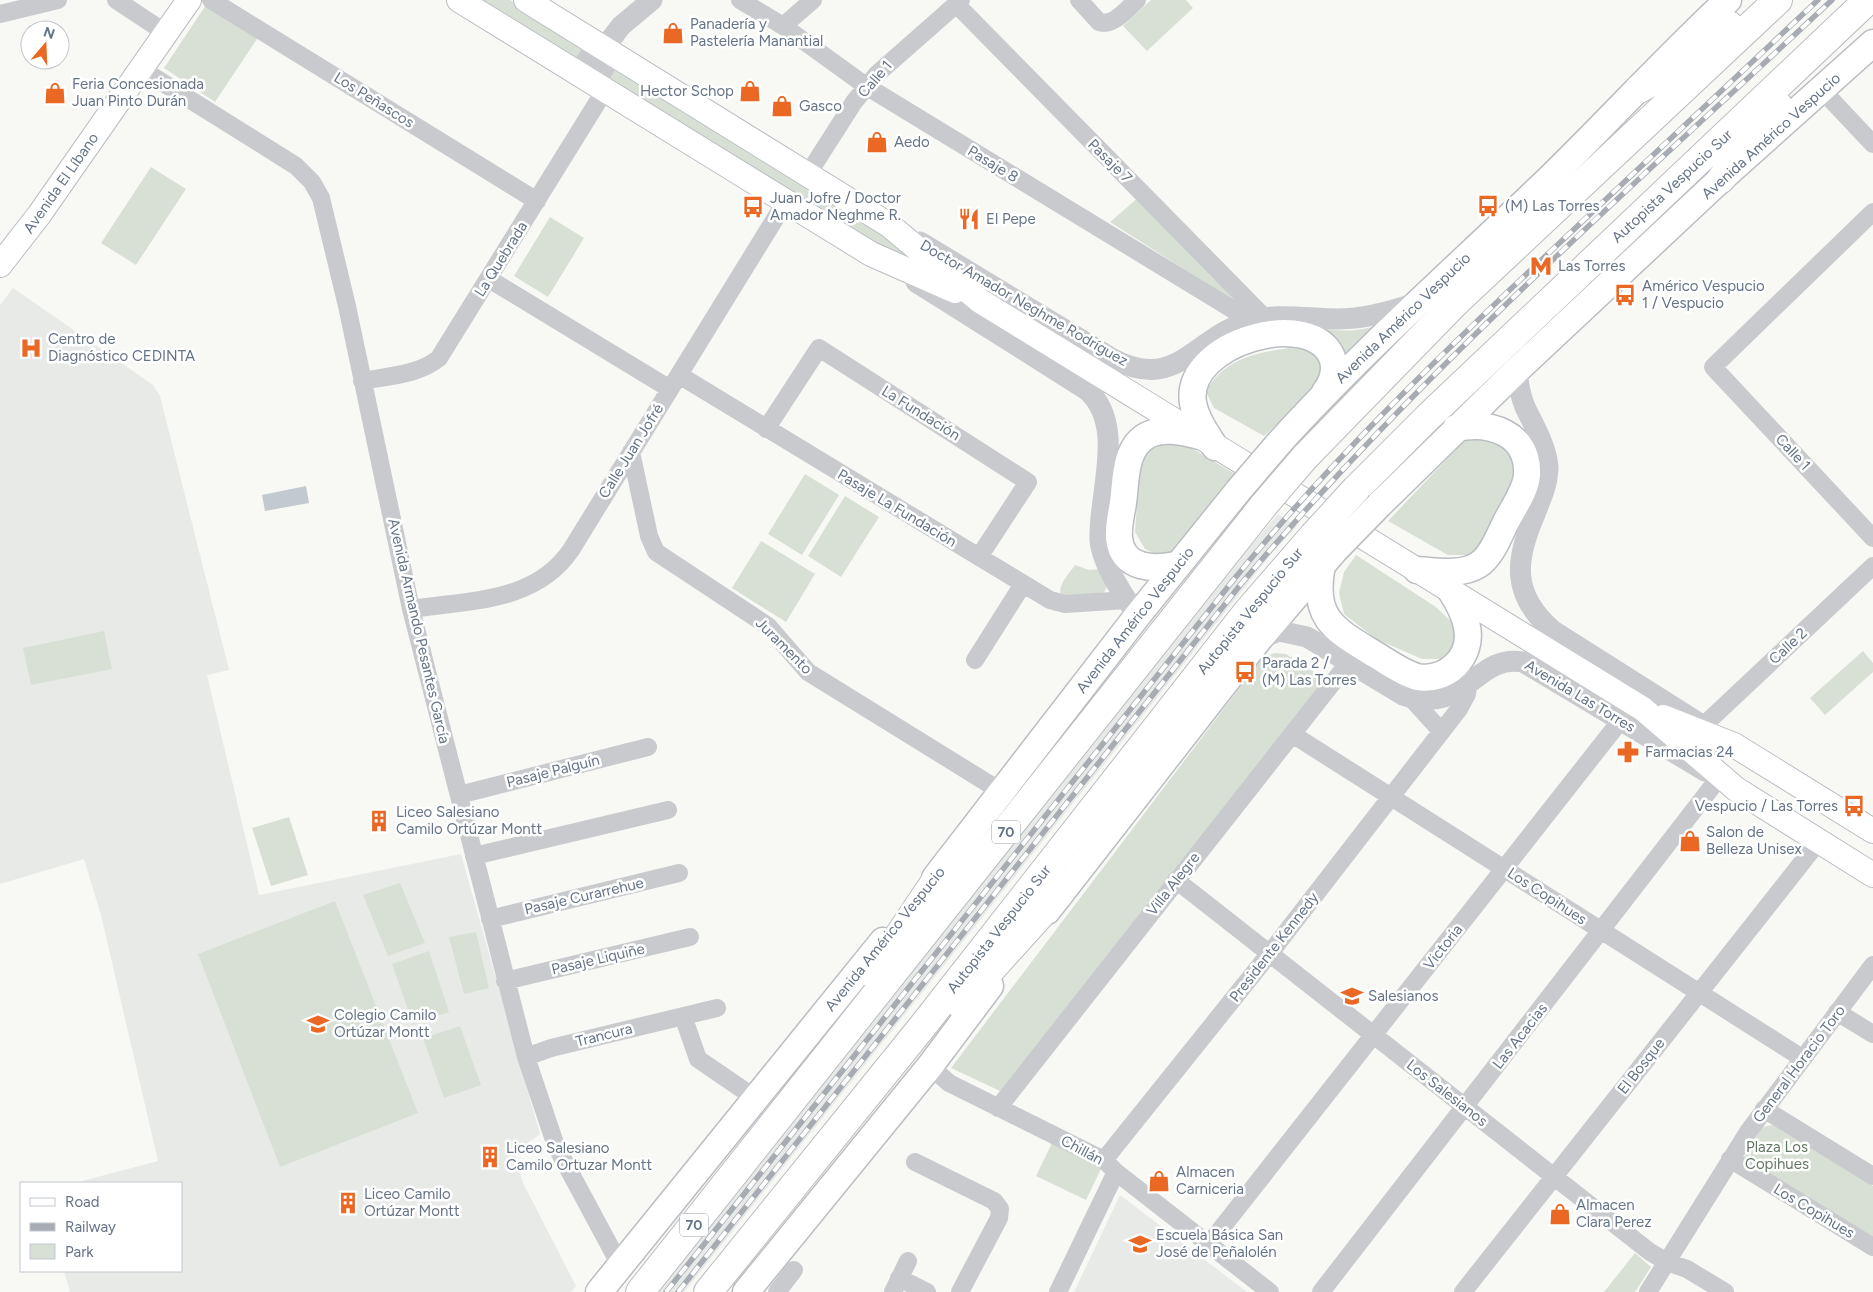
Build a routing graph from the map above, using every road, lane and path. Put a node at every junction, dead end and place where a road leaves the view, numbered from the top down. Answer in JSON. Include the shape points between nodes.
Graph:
{"nodes":[{"id":1,"x":58,"y":0,"type":"edge"},
{"id":2,"x":116,"y":0,"type":"edge"},
{"id":3,"x":189,"y":0,"type":"edge"},
{"id":4,"x":211,"y":0,"type":"edge"},
{"id":5,"x":460,"y":0,"type":"edge"},
{"id":6,"x":526,"y":0,"type":"edge"},
{"id":7,"x":652,"y":0,"type":"edge"},
{"id":8,"x":740,"y":0,"type":"edge"},
{"id":9,"x":814,"y":0,"type":"edge"},
{"id":10,"x":1079,"y":0,"type":"edge"},
{"id":11,"x":1137,"y":0,"type":"edge"},
{"id":12,"x":1728,"y":0,"type":"edge"},
{"id":13,"x":1765,"y":0,"type":"edge"},
{"id":14,"x":1778,"y":0,"type":"edge"},
{"id":15,"x":1868,"y":0,"type":"edge"},
{"id":16,"x":958,"y":2,"type":"edge"},
{"id":17,"x":0,"y":14,"type":"edge"},
{"id":18,"x":783,"y":26,"type":"junction"},
{"id":19,"x":166,"y":33,"type":"junction"},
{"id":20,"x":1827,"y":40,"type":"junction"},
{"id":21,"x":1873,"y":43,"type":"edge"},
{"id":22,"x":604,"y":48,"type":"junction"},
{"id":23,"x":141,"y":69,"type":"junction"},
{"id":24,"x":593,"y":82,"type":"junction"},
{"id":25,"x":866,"y":86,"type":"junction"},
{"id":26,"x":1640,"y":89,"type":"junction"},
{"id":27,"x":1822,"y":90,"type":"junction"},
{"id":28,"x":1873,"y":144,"type":"edge"},
{"id":29,"x":808,"y":174,"type":"junction"},
{"id":30,"x":1721,"y":179,"type":"junction"},
{"id":31,"x":537,"y":201,"type":"junction"},
{"id":32,"x":786,"y":202,"type":"junction"},
{"id":33,"x":1873,"y":212,"type":"edge"},
{"id":34,"x":889,"y":225,"type":"junction"},
{"id":35,"x":871,"y":254,"type":"junction"},
{"id":36,"x":0,"y":265,"type":"edge"},
{"id":37,"x":488,"y":279,"type":"junction"},
{"id":38,"x":980,"y":301,"type":"junction"},
{"id":39,"x":1416,"y":303,"type":"junction"},
{"id":40,"x":1258,"y":319,"type":"junction"},
{"id":41,"x":1517,"y":370,"type":"junction"},
{"id":42,"x":362,"y":381,"type":"junction"},
{"id":43,"x":674,"y":382,"type":"junction"},
{"id":44,"x":1325,"y":393,"type":"junction"},
{"id":45,"x":1456,"y":428,"type":"junction"},
{"id":46,"x":766,"y":429,"type":"junction"},
{"id":47,"x":1208,"y":442,"type":"junction"},
{"id":48,"x":631,"y":452,"type":"junction"},
{"id":49,"x":1873,"y":538,"type":"edge"},
{"id":50,"x":980,"y":557,"type":"junction"},
{"id":51,"x":1328,"y":558,"type":"junction"},
{"id":52,"x":1178,"y":564,"type":"junction"},
{"id":53,"x":1873,"y":566,"type":"edge"},
{"id":54,"x":1417,"y":570,"type":"junction"},
{"id":55,"x":1023,"y":584,"type":"junction"},
{"id":56,"x":1451,"y":591,"type":"junction"},
{"id":57,"x":1132,"y":608,"type":"junction"},
{"id":58,"x":411,"y":609,"type":"junction"},
{"id":59,"x":1259,"y":639,"type":"junction"},
{"id":60,"x":975,"y":660,"type":"dead end"},
{"id":61,"x":1349,"y":662,"type":"junction"},
{"id":62,"x":1468,"y":686,"type":"junction"},
{"id":63,"x":1411,"y":698,"type":"junction"},
{"id":64,"x":1643,"y":709,"type":"junction"},
{"id":65,"x":1621,"y":720,"type":"junction"},
{"id":66,"x":1703,"y":726,"type":"junction"},
{"id":67,"x":1441,"y":731,"type":"junction"},
{"id":68,"x":1292,"y":734,"type":"junction"},
{"id":69,"x":1734,"y":745,"type":"junction"},
{"id":70,"x":648,"y":747,"type":"dead end"},
{"id":71,"x":1727,"y":784,"type":"junction"},
{"id":72,"x":1002,"y":792,"type":"junction"},
{"id":73,"x":459,"y":795,"type":"junction"},
{"id":74,"x":1391,"y":797,"type":"junction"},
{"id":75,"x":668,"y":810,"type":"dead end"},
{"id":76,"x":1873,"y":831,"type":"edge"},
{"id":77,"x":1819,"y":841,"type":"junction"},
{"id":78,"x":474,"y":856,"type":"junction"},
{"id":79,"x":949,"y":861,"type":"junction"},
{"id":80,"x":1504,"y":869,"type":"junction"},
{"id":81,"x":679,"y":874,"type":"dead end"},
{"id":82,"x":1873,"y":875,"type":"edge"},
{"id":83,"x":1176,"y":880,"type":"junction"},
{"id":84,"x":1060,"y":893,"type":"junction"},
{"id":85,"x":490,"y":918,"type":"junction"},
{"id":86,"x":1601,"y":931,"type":"junction"},
{"id":87,"x":690,"y":937,"type":"dead end"},
{"id":88,"x":1270,"y":953,"type":"junction"},
{"id":89,"x":1873,"y":965,"type":"edge"},
{"id":90,"x":505,"y":981,"type":"junction"},
{"id":91,"x":1699,"y":993,"type":"junction"},
{"id":92,"x":718,"y":1008,"type":"dead end"},
{"id":93,"x":1837,"y":1012,"type":"junction"},
{"id":94,"x":684,"y":1016,"type":"junction"},
{"id":95,"x":1873,"y":1034,"type":"edge"},
{"id":96,"x":1373,"y":1035,"type":"junction"},
{"id":97,"x":526,"y":1057,"type":"junction"},
{"id":98,"x":1802,"y":1058,"type":"junction"},
{"id":99,"x":930,"y":1066,"type":"junction"},
{"id":100,"x":755,"y":1098,"type":"junction"},
{"id":101,"x":1465,"y":1107,"type":"junction"},
{"id":102,"x":998,"y":1108,"type":"junction"},
{"id":103,"x":1764,"y":1109,"type":"junction"},
{"id":104,"x":748,"y":1158,"type":"junction"},
{"id":105,"x":816,"y":1159,"type":"junction"},
{"id":106,"x":1730,"y":1159,"type":"junction"},
{"id":107,"x":915,"y":1162,"type":"dead end"},
{"id":108,"x":1110,"y":1166,"type":"junction"},
{"id":109,"x":1873,"y":1176,"type":"edge"},
{"id":110,"x":1554,"y":1177,"type":"junction"},
{"id":111,"x":1209,"y":1244,"type":"junction"},
{"id":112,"x":1873,"y":1247,"type":"edge"},
{"id":113,"x":908,"y":1261,"type":"dead end"},
{"id":114,"x":1666,"y":1262,"type":"junction"},
{"id":115,"x":620,"y":1265,"type":"junction"},
{"id":116,"x":794,"y":1270,"type":"dead end"},
{"id":117,"x":896,"y":1285,"type":"edge"},
{"id":118,"x":1266,"y":1291,"type":"edge"},
{"id":119,"x":599,"y":1292,"type":"edge"},
{"id":120,"x":640,"y":1292,"type":"edge"},
{"id":121,"x":708,"y":1292,"type":"edge"},
{"id":122,"x":746,"y":1292,"type":"edge"},
{"id":123,"x":777,"y":1292,"type":"edge"},
{"id":124,"x":927,"y":1292,"type":"edge"},
{"id":125,"x":960,"y":1292,"type":"edge"},
{"id":126,"x":1058,"y":1292,"type":"edge"},
{"id":127,"x":1321,"y":1292,"type":"edge"},
{"id":128,"x":1463,"y":1292,"type":"edge"},
{"id":129,"x":1648,"y":1292,"type":"edge"},
{"id":130,"x":1725,"y":1292,"type":"edge"}],
"edges":[{"from":1,"to":17,"type":"street"},
{"from":2,"to":19,"type":"street"},
{"from":3,"to":19,"type":"main road","name":"Avenida El Líbano"},
{"from":4,"to":31,"type":"street","name":"Los Peñascos"},
{"from":5,"to":24,"type":"main road","name":"Doctor Amador Neghme Rodríguez"},
{"from":6,"to":22,"type":"main road","name":"Doctor Amador Neghme Rodríguez"},
{"from":7,"to":22,"type":"street","via":[[621,26]]},
{"from":8,"to":18,"type":"street","name":"Pasaje 8"},
{"from":9,"to":18,"type":"street"},
{"from":10,"to":11,"type":"street","via":[[1099,22],[1104,23],[1112,21]]},
{"from":12,"to":26,"type":"main road","name":"Avenida Américo Vespucio"},
{"from":13,"to":26,"type":"highway"},
{"from":14,"to":104,"type":"highway","number":"70","bridge":true,"via":[[1456,302],[1305,457]]},
{"from":15,"to":20,"type":"highway","name":"Autopista Vespucio Sur"},
{"from":16,"to":25,"type":"street","name":"Calle 1","via":[[889,61]]},
{"from":16,"to":40,"type":"street","name":"Pasaje 7"},
{"from":18,"to":25,"type":"street","name":"Pasaje 8"},
{"from":19,"to":23,"type":"main road","name":"Avenida El Líbano"},
{"from":20,"to":30,"type":"highway"},
{"from":20,"to":105,"type":"highway","name":"Autopista Vespucio Sur","bridge":true,"via":[[1427,418],[1313,536],[1248,611]]},
{"from":21,"to":27,"type":"main road","name":"Avenida Américo Vespucio"},
{"from":22,"to":24,"type":"street","via":[[590,56]]},
{"from":22,"to":29,"type":"main road","name":"Doctor Amador Neghme Rodríguez"},
{"from":23,"to":36,"type":"main road","name":"Avenida El Líbano","via":[[39,216]]},
{"from":23,"to":42,"type":"street","name":"Avenida Armando Pesantes García","via":[[296,166],[312,182],[327,218]]},
{"from":24,"to":31,"type":"street","name":"La Quebrada"},
{"from":24,"to":32,"type":"main road","name":"Doctor Amador Neghme Rodríguez"},
{"from":25,"to":29,"type":"street","name":"Calle 1"},
{"from":25,"to":40,"type":"street","name":"Pasaje 8"},
{"from":26,"to":39,"type":"main road","name":"Avenida Américo Vespucio"},
{"from":27,"to":28,"type":"street"},
{"from":27,"to":30,"type":"main road","name":"Avenida Américo Vespucio"},
{"from":29,"to":34,"type":"main road","name":"Doctor Amador Neghme Rodríguez"},
{"from":30,"to":41,"type":"main road","name":"Avenida Américo Vespucio"},
{"from":31,"to":37,"type":"street","name":"La Quebrada"},
{"from":32,"to":35,"type":"main road","name":"Doctor Amador Neghme Rodríguez"},
{"from":32,"to":43,"type":"street","name":"Calle Juan Jofré"},
{"from":33,"to":49,"type":"street","name":"Calle 1","via":[[1713,366]]},
{"from":34,"to":38,"type":"main road","name":"Doctor Amador Neghme Rodríguez"},
{"from":34,"to":40,"type":"street","name":"Doctor Amador Neghme Rodríguez","via":[[1112,359],[1133,367],[1155,370],[1176,364],[1227,330]]},
{"from":35,"to":38,"type":"main road","name":"Doctor Amador Neghme Rodríguez"},
{"from":35,"to":57,"type":"street","name":"Doctor Amador Neghme Rodríguez","via":[[1087,390],[1097,400],[1106,417],[1108,430],[1101,545]]},
{"from":37,"to":42,"type":"street","name":"La Quebrada","via":[[439,358],[429,366]]},
{"from":37,"to":43,"type":"street"},
{"from":38,"to":47,"type":"main road","name":"Doctor Amador Neghme Rodríguez"},
{"from":39,"to":40,"type":"street","name":"Doctor Amador Neghme Rodríguez","via":[[1390,312],[1351,319],[1296,316]]},
{"from":39,"to":44,"type":"main road","name":"Avenida Américo Vespucio"},
{"from":41,"to":45,"type":"main road","name":"Avenida Américo Vespucio"},
{"from":41,"to":66,"type":"street","name":"Avenida Las Torres","via":[[1522,399],[1540,436],[1548,465],[1546,485],[1520,555],[1520,576],[1526,597],[1552,630]]},
{"from":42,"to":58,"type":"street","name":"Avenida Armando Pesantes García"},
{"from":43,"to":46,"type":"street","name":"Pasaje La Fundación"},
{"from":43,"to":48,"type":"street","name":"Calle Juan Jofré"},
{"from":44,"to":47,"type":"main road","via":[[1331,384],[1334,366],[1329,352],[1316,341],[1298,335],[1279,334],[1256,336],[1237,343],[1209,361],[1198,375],[1192,392],[1196,413]]},
{"from":44,"to":52,"type":"main road","name":"Avenida Américo Vespucio","bridge":true},
{"from":45,"to":51,"type":"main road","name":"Avenida Américo Vespucio","bridge":true},
{"from":45,"to":54,"type":"main road","via":[[1483,425],[1509,436],[1524,458],[1526,481],[1497,540],[1482,562],[1462,571]]},
{"from":46,"to":50,"type":"street","name":"Pasaje La Fundación"},
{"from":46,"to":50,"type":"street","name":"La Fundación","via":[[819,348],[1028,482]]},
{"from":47,"to":52,"type":"main road","via":[[1174,431],[1156,432],[1138,442],[1129,461],[1119,534],[1122,549],[1144,568]]},
{"from":47,"to":54,"type":"main road","name":"Avenida Las Torres"},
{"from":48,"to":58,"type":"street","name":"Calle Juan Jofré","via":[[571,550],[549,575],[516,592]]},
{"from":48,"to":72,"type":"street","name":"Juramento","via":[[648,536],[656,552],[768,626],[808,672]]},
{"from":50,"to":55,"type":"street","name":"Pasaje La Fundación"},
{"from":51,"to":56,"type":"main road","via":[[1318,589],[1320,604],[1332,626],[1402,670],[1422,678],[1439,676],[1451,670],[1465,652],[1467,627]]},
{"from":51,"to":59,"type":"main road","name":"Avenida Américo Vespucio"},
{"from":52,"to":57,"type":"main road","name":"Avenida Américo Vespucio"},
{"from":53,"to":66,"type":"street","name":"Calle 2"},
{"from":54,"to":56,"type":"main road","name":"Avenida Las Torres"},
{"from":55,"to":57,"type":"street","name":"Pasaje La Fundación","via":[[1057,603]]},
{"from":55,"to":60,"type":"street"},
{"from":56,"to":64,"type":"main road","name":"Avenida Las Torres"},
{"from":57,"to":72,"type":"main road","name":"Avenida Américo Vespucio"},
{"from":58,"to":73,"type":"street","name":"Avenida Armando Pesantes García"},
{"from":59,"to":61,"type":"street","via":[[1279,631],[1299,633]]},
{"from":59,"to":84,"type":"main road","name":"Avenida Américo Vespucio"},
{"from":61,"to":63,"type":"street"},
{"from":61,"to":68,"type":"street","name":"Villa Alegre"},
{"from":62,"to":63,"type":"street","name":"Avenida Las Torres","via":[[1438,698]]},
{"from":62,"to":65,"type":"street","name":"Avenida Las Torres","via":[[1493,664],[1506,660],[1524,662]]},
{"from":62,"to":67,"type":"street","name":"Presidente Kennedy","via":[[1462,704]]},
{"from":63,"to":67,"type":"street"},
{"from":64,"to":69,"type":"main road","name":"Avenida Las Torres"},
{"from":64,"to":71,"type":"main road","name":"Avenida Las Torres"},
{"from":65,"to":71,"type":"street","name":"Avenida Las Torres"},
{"from":65,"to":80,"type":"street","name":"Victoria"},
{"from":66,"to":69,"type":"street","name":"Avenida Las Torres"},
{"from":67,"to":74,"type":"street","name":"Presidente Kennedy"},
{"from":68,"to":74,"type":"street","name":"Los Copihues"},
{"from":68,"to":83,"type":"street","name":"Villa Alegre"},
{"from":69,"to":76,"type":"main road","name":"Avenida Las Torres"},
{"from":70,"to":73,"type":"street","name":"Pasaje Palguín"},
{"from":71,"to":77,"type":"main road","name":"Avenida Las Torres"},
{"from":71,"to":86,"type":"street","name":"Las Acacias"},
{"from":72,"to":79,"type":"main road","name":"Avenida Américo Vespucio"},
{"from":73,"to":78,"type":"street","name":"Avenida Armando Pesantes García"},
{"from":74,"to":80,"type":"street","name":"Los Copihues"},
{"from":74,"to":88,"type":"street","name":"Presidente Kennedy"},
{"from":75,"to":78,"type":"street"},
{"from":77,"to":82,"type":"main road","name":"Avenida Las Torres"},
{"from":77,"to":91,"type":"street","name":"El Bosque"},
{"from":78,"to":85,"type":"street","name":"Avenida Armando Pesantes García"},
{"from":79,"to":100,"type":"main road","name":"Avenida Américo Vespucio"},
{"from":79,"to":104,"type":"highway"},
{"from":80,"to":86,"type":"street","name":"Los Copihues"},
{"from":80,"to":96,"type":"street","name":"Victoria"},
{"from":81,"to":85,"type":"street","name":"Pasaje Curarrehue"},
{"from":83,"to":88,"type":"street","name":"Los Salesianos"},
{"from":83,"to":102,"type":"street","name":"Villa Alegre"},
{"from":84,"to":99,"type":"main road","name":"Avenida Américo Vespucio"},
{"from":84,"to":105,"type":"highway"},
{"from":85,"to":90,"type":"street","name":"Avenida Armando Pesantes García"},
{"from":86,"to":91,"type":"street","name":"Los Copihues"},
{"from":86,"to":101,"type":"street","name":"Las Acacias"},
{"from":87,"to":90,"type":"street","name":"Pasaje Liquiñe"},
{"from":88,"to":96,"type":"street","name":"Los Salesianos"},
{"from":88,"to":108,"type":"street","name":"Presidente Kennedy"},
{"from":89,"to":93,"type":"street","name":"General Horacio Toro"},
{"from":90,"to":97,"type":"street","name":"Avenida Armando Pesantes García"},
{"from":91,"to":98,"type":"street","name":"Los Copihues"},
{"from":91,"to":110,"type":"street","name":"El Bosque"},
{"from":92,"to":94,"type":"street","name":"Trancura"},
{"from":93,"to":95,"type":"street"},
{"from":93,"to":98,"type":"street","name":"General Horacio Toro"},
{"from":94,"to":97,"type":"street","name":"Trancura"},
{"from":94,"to":100,"type":"street","via":[[698,1059]]},
{"from":96,"to":101,"type":"street","name":"Los Salesianos"},
{"from":96,"to":111,"type":"street","name":"Victoria"},
{"from":97,"to":115,"type":"street","name":"Avenida Armando Pesantes García","via":[[556,1146]]},
{"from":98,"to":103,"type":"street","name":"General Horacio Toro"},
{"from":99,"to":102,"type":"street","name":"Chillán","via":[[949,1083]]},
{"from":99,"to":122,"type":"main road","name":"Avenida Américo Vespucio"},
{"from":100,"to":115,"type":"main road","name":"Avenida Américo Vespucio"},
{"from":101,"to":110,"type":"street","name":"Los Salesianos"},
{"from":101,"to":127,"type":"street","name":"Las Acacias"},
{"from":102,"to":108,"type":"street","name":"Chillán"},
{"from":103,"to":106,"type":"street","name":"General Horacio Toro"},
{"from":103,"to":109,"type":"street"},
{"from":104,"to":120,"type":"highway","number":"70"},
{"from":105,"to":121,"type":"highway","name":"Autopista Vespucio Sur"},
{"from":106,"to":112,"type":"street","name":"Los Copihues"},
{"from":106,"to":114,"type":"street","name":"General Horacio Toro"},
{"from":107,"to":125,"type":"street","via":[[994,1201],[1000,1209],[999,1218]]},
{"from":108,"to":111,"type":"street","name":"Chillán"},
{"from":108,"to":126,"type":"street","name":"Presidente Kennedy"},
{"from":110,"to":114,"type":"street","name":"Los Salesianos"},
{"from":110,"to":128,"type":"street","name":"El Bosque"},
{"from":111,"to":118,"type":"street","name":"Chillán"},
{"from":113,"to":117,"type":"street"},
{"from":114,"to":129,"type":"street","name":"General Horacio Toro"},
{"from":114,"to":130,"type":"street","name":"Los Salesianos","via":[[1687,1269]]},
{"from":115,"to":119,"type":"main road","name":"Avenida Américo Vespucio"},
{"from":116,"to":123,"type":"street"},
{"from":117,"to":124,"type":"street"}]}
